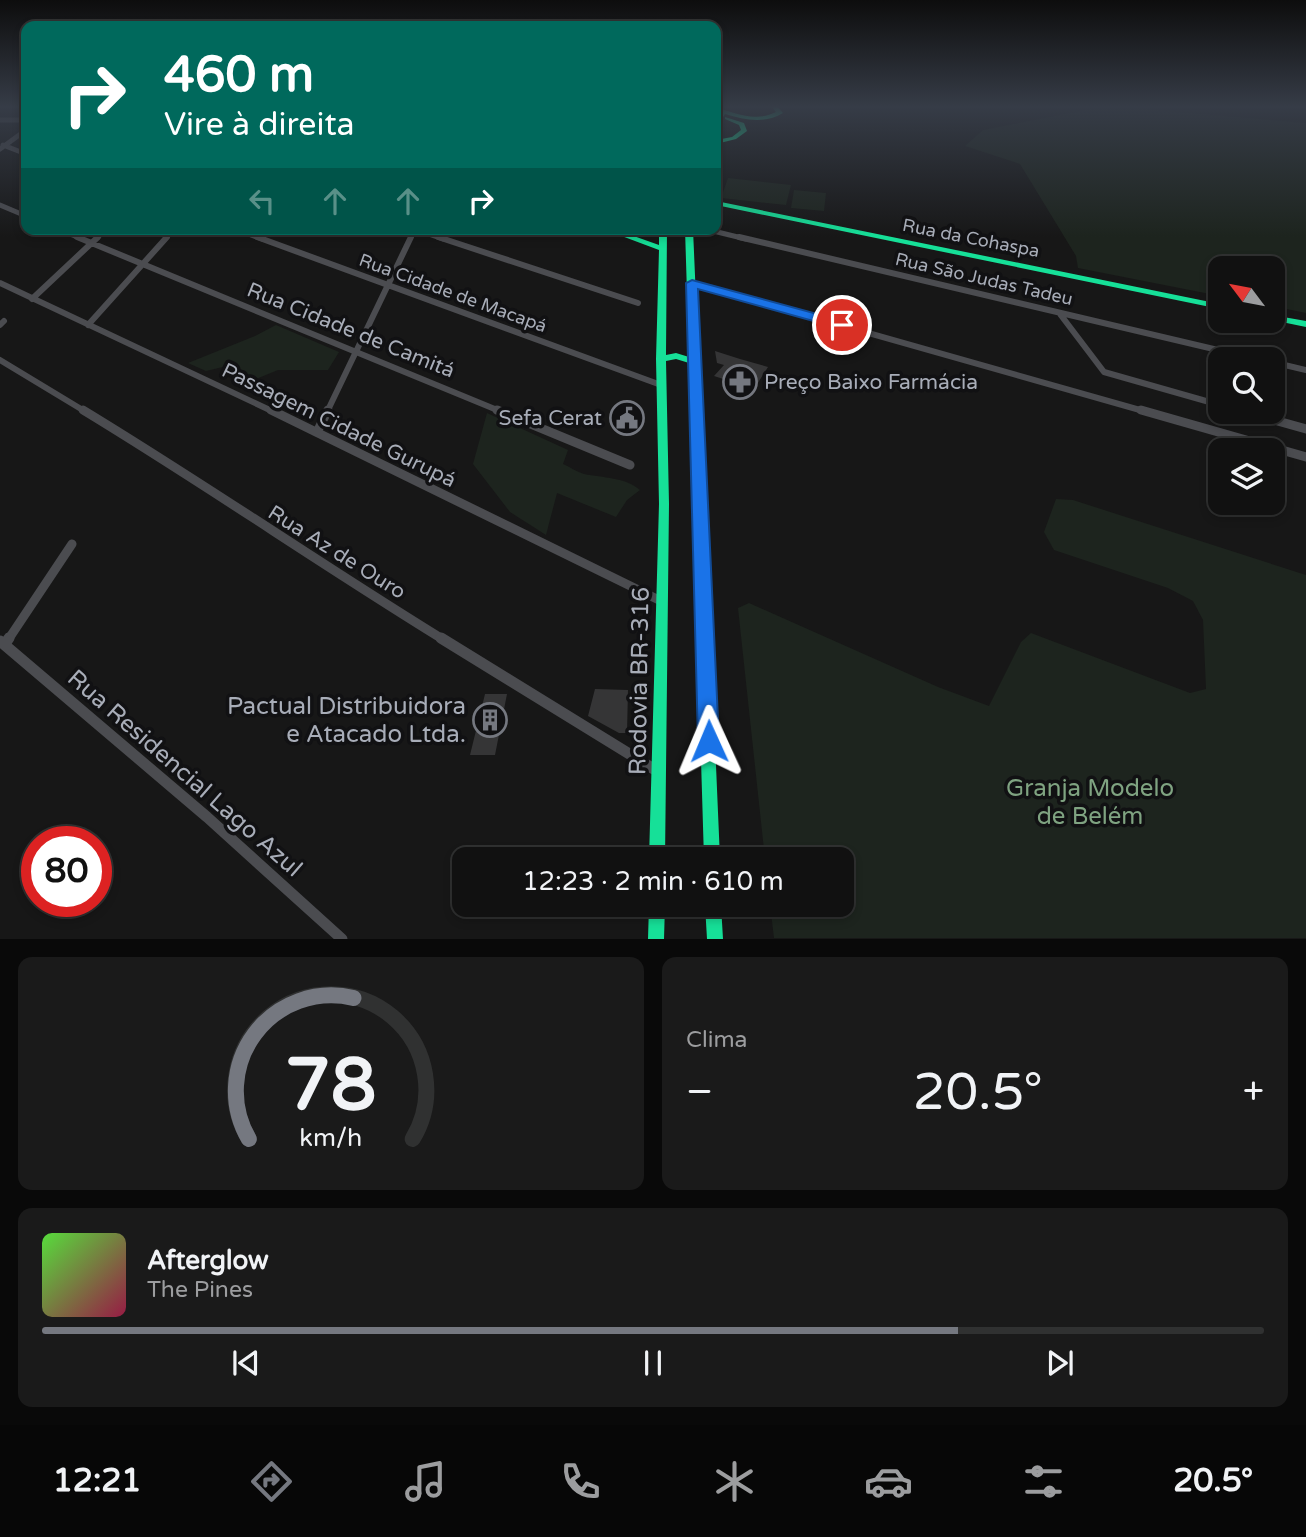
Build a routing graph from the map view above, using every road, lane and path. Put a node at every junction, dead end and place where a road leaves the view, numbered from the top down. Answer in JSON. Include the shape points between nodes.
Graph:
{"nodes":[{"id":1,"x":721,"y":204,"type":"edge"},
{"id":2,"x":0,"y":205,"type":"edge"},
{"id":3,"x":21,"y":214,"type":"edge"},
{"id":4,"x":721,"y":233,"type":"edge"},
{"id":5,"x":72,"y":235,"type":"edge"},
{"id":6,"x":100,"y":235,"type":"edge"},
{"id":7,"x":169,"y":235,"type":"edge"},
{"id":8,"x":251,"y":235,"type":"edge"},
{"id":9,"x":411,"y":235,"type":"edge"},
{"id":10,"x":432,"y":235,"type":"edge"},
{"id":11,"x":626,"y":235,"type":"edge"},
{"id":12,"x":659,"y":235,"type":"edge"},
{"id":13,"x":663,"y":235,"type":"edge"},
{"id":14,"x":689,"y":235,"type":"edge"},
{"id":15,"x":646,"y":241,"type":"junction"},
{"id":16,"x":91,"y":243,"type":"junction"},
{"id":17,"x":664,"y":249,"type":"junction"},
{"id":18,"x":142,"y":264,"type":"junction"},
{"id":19,"x":0,"y":283,"type":"edge"},
{"id":20,"x":692,"y":283,"type":"junction"},
{"id":21,"x":388,"y":286,"type":"junction"},
{"id":22,"x":32,"y":299,"type":"junction"},
{"id":23,"x":638,"y":303,"type":"dead end"},
{"id":24,"x":1208,"y":304,"type":"edge"},
{"id":25,"x":1060,"y":314,"type":"junction"},
{"id":26,"x":1285,"y":320,"type":"edge"},
{"id":27,"x":1306,"y":324,"type":"edge"},
{"id":28,"x":88,"y":325,"type":"junction"},
{"id":29,"x":693,"y":345,"type":"junction"},
{"id":30,"x":661,"y":346,"type":"junction"},
{"id":31,"x":1208,"y":348,"type":"edge"},
{"id":32,"x":357,"y":351,"type":"junction"},
{"id":33,"x":0,"y":359,"type":"edge"},
{"id":34,"x":661,"y":359,"type":"junction"},
{"id":35,"x":694,"y":361,"type":"junction"},
{"id":36,"x":1285,"y":365,"type":"edge"},
{"id":37,"x":1306,"y":370,"type":"edge"},
{"id":38,"x":661,"y":385,"type":"junction"},
{"id":39,"x":1208,"y":402,"type":"edge"},
{"id":40,"x":1285,"y":423,"type":"edge"},
{"id":41,"x":1306,"y":429,"type":"edge"},
{"id":42,"x":317,"y":432,"type":"junction"},
{"id":43,"x":1306,"y":457,"type":"edge"},
{"id":44,"x":630,"y":465,"type":"dead end"},
{"id":45,"x":72,"y":544,"type":"dead end"},
{"id":46,"x":662,"y":601,"type":"junction"},
{"id":47,"x":2,"y":642,"type":"edge"},
{"id":48,"x":657,"y":771,"type":"junction"},
{"id":49,"x":657,"y":847,"type":"edge"},
{"id":50,"x":712,"y":847,"type":"edge"},
{"id":51,"x":657,"y":917,"type":"edge"},
{"id":52,"x":714,"y":917,"type":"edge"},
{"id":53,"x":342,"y":939,"type":"edge"},
{"id":54,"x":656,"y":939,"type":"edge"},
{"id":55,"x":715,"y":939,"type":"edge"}],
"edges":[{"from":1,"to":24,"type":"main road","name":"Rua da Cohaspa"},
{"from":2,"to":3,"type":"street"},
{"from":4,"to":25,"type":"street","name":"Rua São Judas Tadeu"},
{"from":5,"to":16,"type":"street","name":"Rua Cidade de Camitá"},
{"from":6,"to":16,"type":"street"},
{"from":7,"to":18,"type":"street"},
{"from":8,"to":21,"type":"street","name":"Rua Cidade de Macapá"},
{"from":9,"to":21,"type":"street"},
{"from":10,"to":23,"type":"street"},
{"from":11,"to":15,"type":"main road"},
{"from":12,"to":15,"type":"main road"},
{"from":13,"to":17,"type":"main road","name":"Rodovia BR-316"},
{"from":14,"to":20,"type":"main road"},
{"from":15,"to":17,"type":"main road"},
{"from":16,"to":18,"type":"street","name":"Rua Cidade de Camitá"},
{"from":16,"to":22,"type":"street"},
{"from":17,"to":30,"type":"main road","name":"Rodovia BR-316"},
{"from":18,"to":28,"type":"street"},
{"from":18,"to":32,"type":"street","name":"Rua Cidade de Camitá"},
{"from":19,"to":22,"type":"street","name":"Passagem Cidade Gurupá"},
{"from":20,"to":29,"type":"main road"},
{"from":20,"to":43,"type":"street"},
{"from":21,"to":32,"type":"street"},
{"from":21,"to":38,"type":"street","name":"Rua Cidade de Macapá"},
{"from":22,"to":28,"type":"street","name":"Passagem Cidade Gurupá"},
{"from":25,"to":31,"type":"street","name":"Rua São Judas Tadeu"},
{"from":25,"to":39,"type":"street","via":[[1104,372]]},
{"from":26,"to":27,"type":"main road"},
{"from":28,"to":42,"type":"street","name":"Passagem Cidade Gurupá"},
{"from":29,"to":30,"type":"main road","via":[[679,349]]},
{"from":29,"to":35,"type":"main road"},
{"from":30,"to":34,"type":"main road","name":"Rodovia BR-316"},
{"from":32,"to":42,"type":"street"},
{"from":32,"to":44,"type":"street","name":"Rua Cidade de Camitá"},
{"from":33,"to":48,"type":"street","name":"Rua Az de Ouro","via":[[191,476],[325,567]]},
{"from":34,"to":35,"type":"main road","via":[[676,356]]},
{"from":34,"to":38,"type":"main road","name":"Rodovia BR-316"},
{"from":35,"to":50,"type":"main road"},
{"from":36,"to":37,"type":"street"},
{"from":38,"to":46,"type":"main road","name":"Rodovia BR-316"},
{"from":40,"to":41,"type":"street"},
{"from":42,"to":46,"type":"street","name":"Passagem Cidade Gurupá"},
{"from":45,"to":47,"type":"street"},
{"from":46,"to":48,"type":"main road","name":"Rodovia BR-316"},
{"from":47,"to":53,"type":"street","name":"Rua Residencial Lago Azul"},
{"from":48,"to":49,"type":"main road","name":"Rodovia BR-316"},
{"from":51,"to":54,"type":"main road"},
{"from":52,"to":55,"type":"main road"}]}
